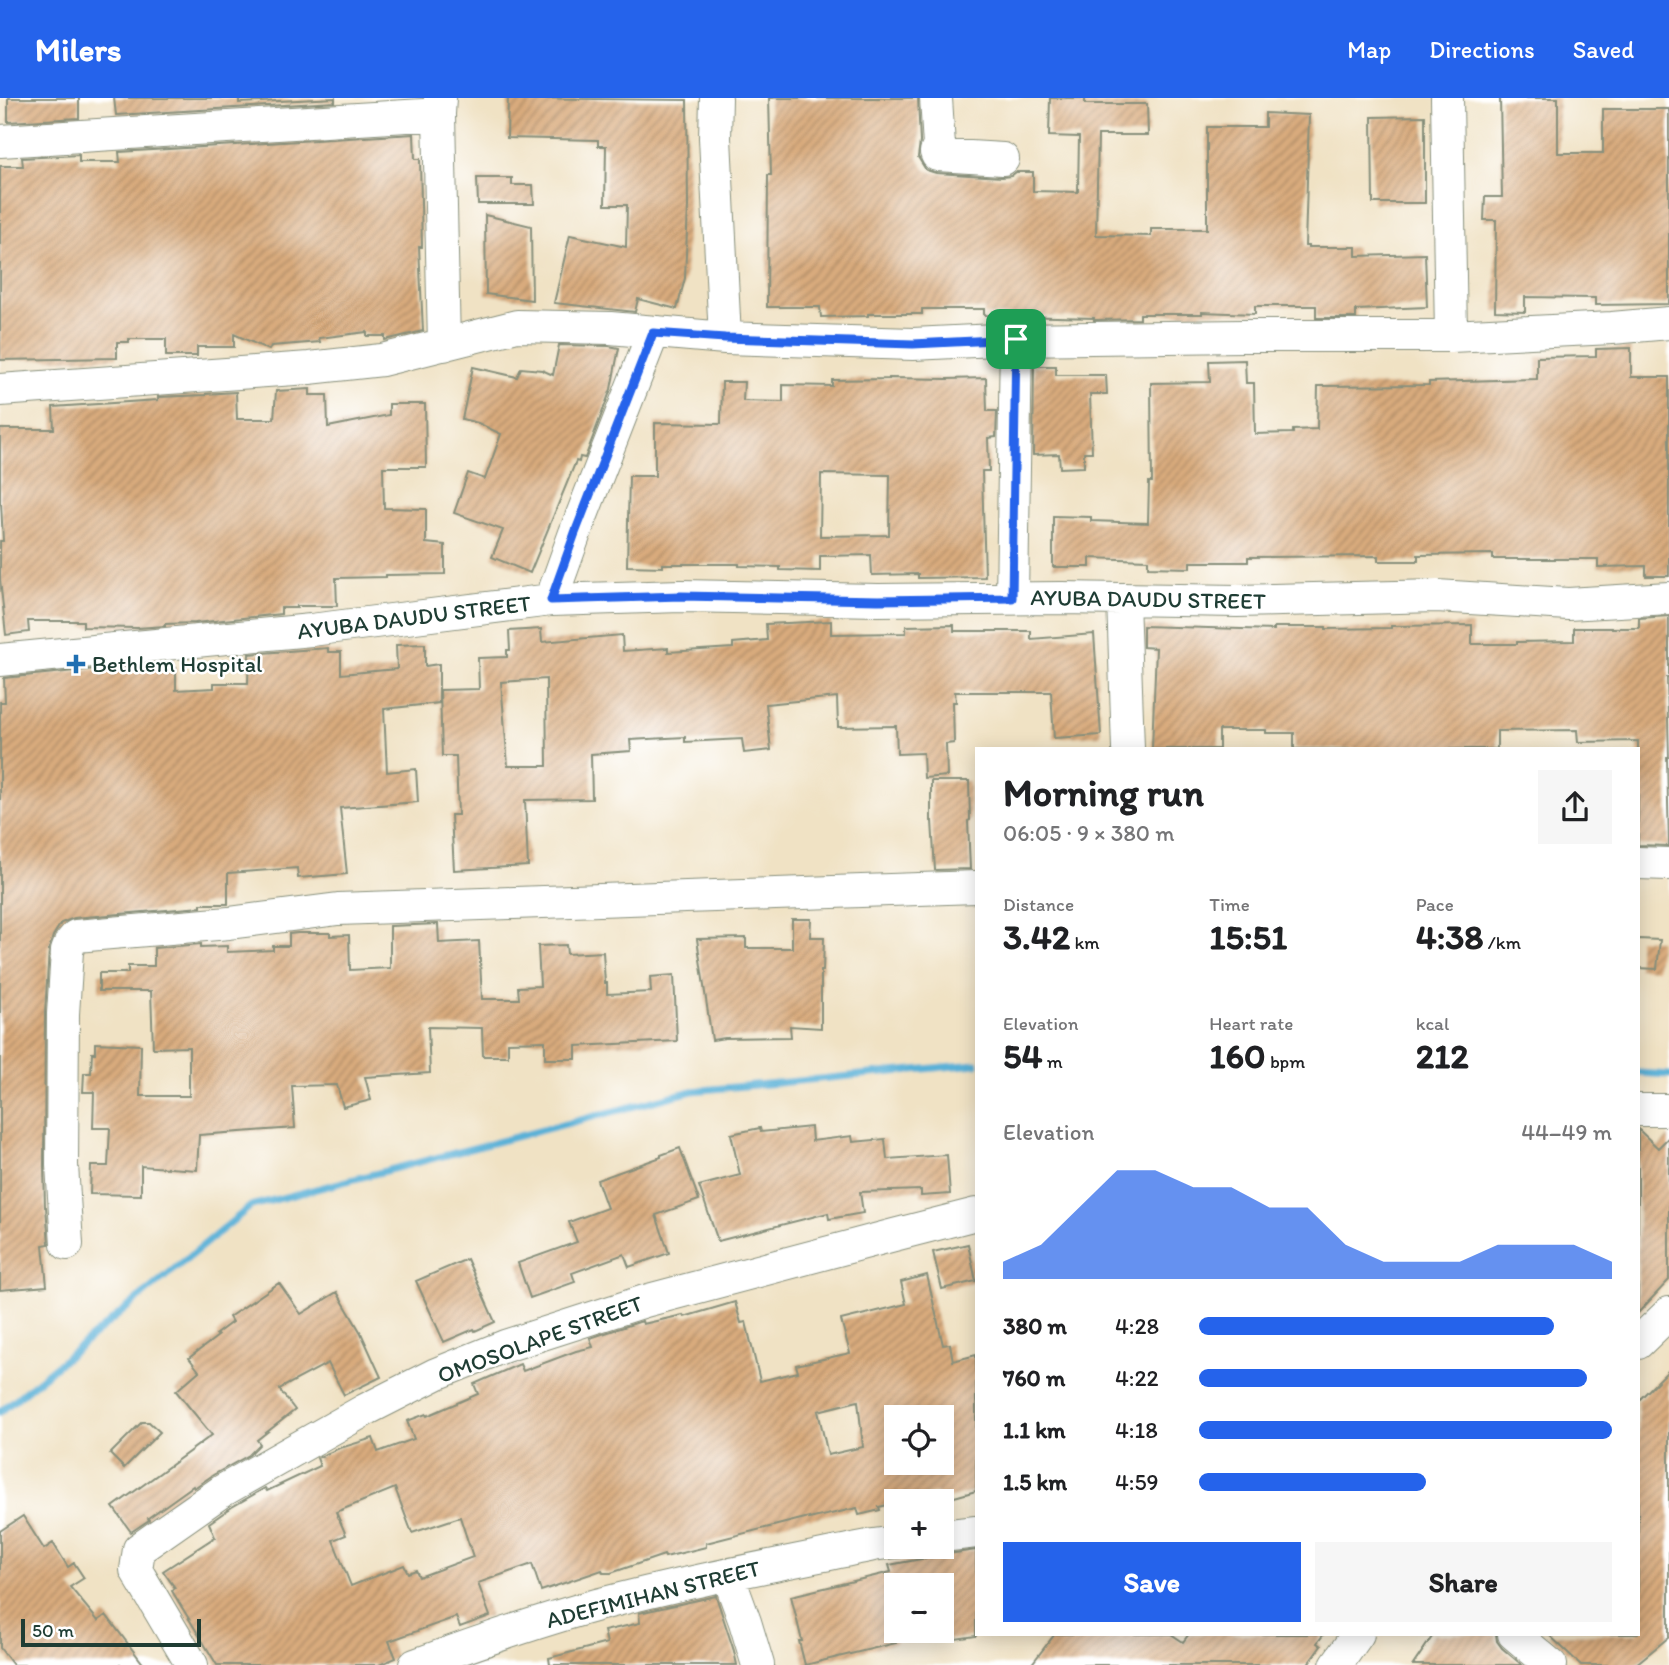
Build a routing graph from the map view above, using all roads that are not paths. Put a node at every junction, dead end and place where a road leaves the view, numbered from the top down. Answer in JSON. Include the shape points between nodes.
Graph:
{"nodes":[{"id":1,"x":716,"y":98,"type":"edge"},
{"id":2,"x":936,"y":98,"type":"edge"},
{"id":3,"x":1447,"y":98,"type":"edge"},
{"id":4,"x":440,"y":106,"type":"edge"},
{"id":5,"x":0,"y":141,"type":"edge"},
{"id":6,"x":1003,"y":159,"type":"dead end"},
{"id":7,"x":1669,"y":323,"type":"edge"},
{"id":8,"x":653,"y":333,"type":"junction"},
{"id":9,"x":1451,"y":336,"type":"junction"},
{"id":10,"x":725,"y":338,"type":"junction"},
{"id":11,"x":1016,"y":339,"type":"junction"},
{"id":12,"x":444,"y":345,"type":"junction"},
{"id":13,"x":0,"y":390,"type":"edge"},
{"id":14,"x":1012,"y":598,"type":"junction"},
{"id":15,"x":1669,"y":598,"type":"edge"},
{"id":16,"x":1123,"y":599,"type":"junction"},
{"id":17,"x":551,"y":600,"type":"junction"},
{"id":18,"x":0,"y":660,"type":"edge"},
{"id":19,"x":1128,"y":747,"type":"edge"},
{"id":20,"x":1640,"y":863,"type":"edge"},
{"id":21,"x":1669,"y":864,"type":"edge"},
{"id":22,"x":975,"y":887,"type":"edge"},
{"id":23,"x":1640,"y":1110,"type":"edge"},
{"id":24,"x":1669,"y":1110,"type":"edge"},
{"id":25,"x":975,"y":1214,"type":"edge"},
{"id":26,"x":67,"y":1244,"type":"dead end"},
{"id":27,"x":1669,"y":1313,"type":"edge"},
{"id":28,"x":1640,"y":1341,"type":"edge"},
{"id":29,"x":975,"y":1532,"type":"edge"},
{"id":30,"x":954,"y":1535,"type":"edge"},
{"id":31,"x":884,"y":1544,"type":"edge"},
{"id":32,"x":728,"y":1574,"type":"junction"},
{"id":33,"x":1357,"y":1636,"type":"edge"},
{"id":34,"x":1516,"y":1636,"type":"edge"},
{"id":35,"x":192,"y":1665,"type":"edge"},
{"id":36,"x":415,"y":1665,"type":"edge"},
{"id":37,"x":758,"y":1665,"type":"edge"},
{"id":38,"x":1336,"y":1665,"type":"edge"},
{"id":39,"x":1551,"y":1665,"type":"edge"}],
"edges":[{"from":1,"to":10,"type":"street"},
{"from":2,"to":6,"type":"street","via":[[937,155]]},
{"from":3,"to":9,"type":"street"},
{"from":4,"to":5,"type":"street"},
{"from":4,"to":12,"type":"street"},
{"from":7,"to":9,"type":"street"},
{"from":8,"to":10,"type":"street"},
{"from":8,"to":12,"type":"street","via":[[517,326]]},
{"from":8,"to":17,"type":"street"},
{"from":9,"to":11,"type":"street"},
{"from":10,"to":11,"type":"street","via":[[913,344]]},
{"from":11,"to":14,"type":"street"},
{"from":12,"to":13,"type":"street","via":[[382,360],[309,368]]},
{"from":14,"to":16,"type":"street","name":"AYUBA DAUDU STREET"},
{"from":14,"to":17,"type":"street","name":"AYUBA DAUDU STREET"},
{"from":15,"to":16,"type":"street","name":"AYUBA DAUDU STREET","via":[[1568,604],[1437,596]]},
{"from":16,"to":19,"type":"street"},
{"from":17,"to":18,"type":"street","name":"AYUBA DAUDU STREET","via":[[311,630]]},
{"from":20,"to":21,"type":"street"},
{"from":22,"to":26,"type":"street","via":[[338,909],[76,936],[67,951],[62,1014]]},
{"from":23,"to":24,"type":"street"},
{"from":25,"to":35,"type":"street","name":"OMOSOLAPE STREET","via":[[645,1301],[505,1346],[365,1410],[222,1492],[139,1549],[136,1570]]},
{"from":27,"to":28,"type":"street"},
{"from":29,"to":30,"type":"street"},
{"from":31,"to":32,"type":"street","name":"ADEFIMIHAN STREET"},
{"from":32,"to":36,"type":"street","name":"ADEFIMIHAN STREET","via":[[561,1615]]},
{"from":32,"to":37,"type":"street"},
{"from":33,"to":38,"type":"street"},
{"from":34,"to":39,"type":"street"}]}
